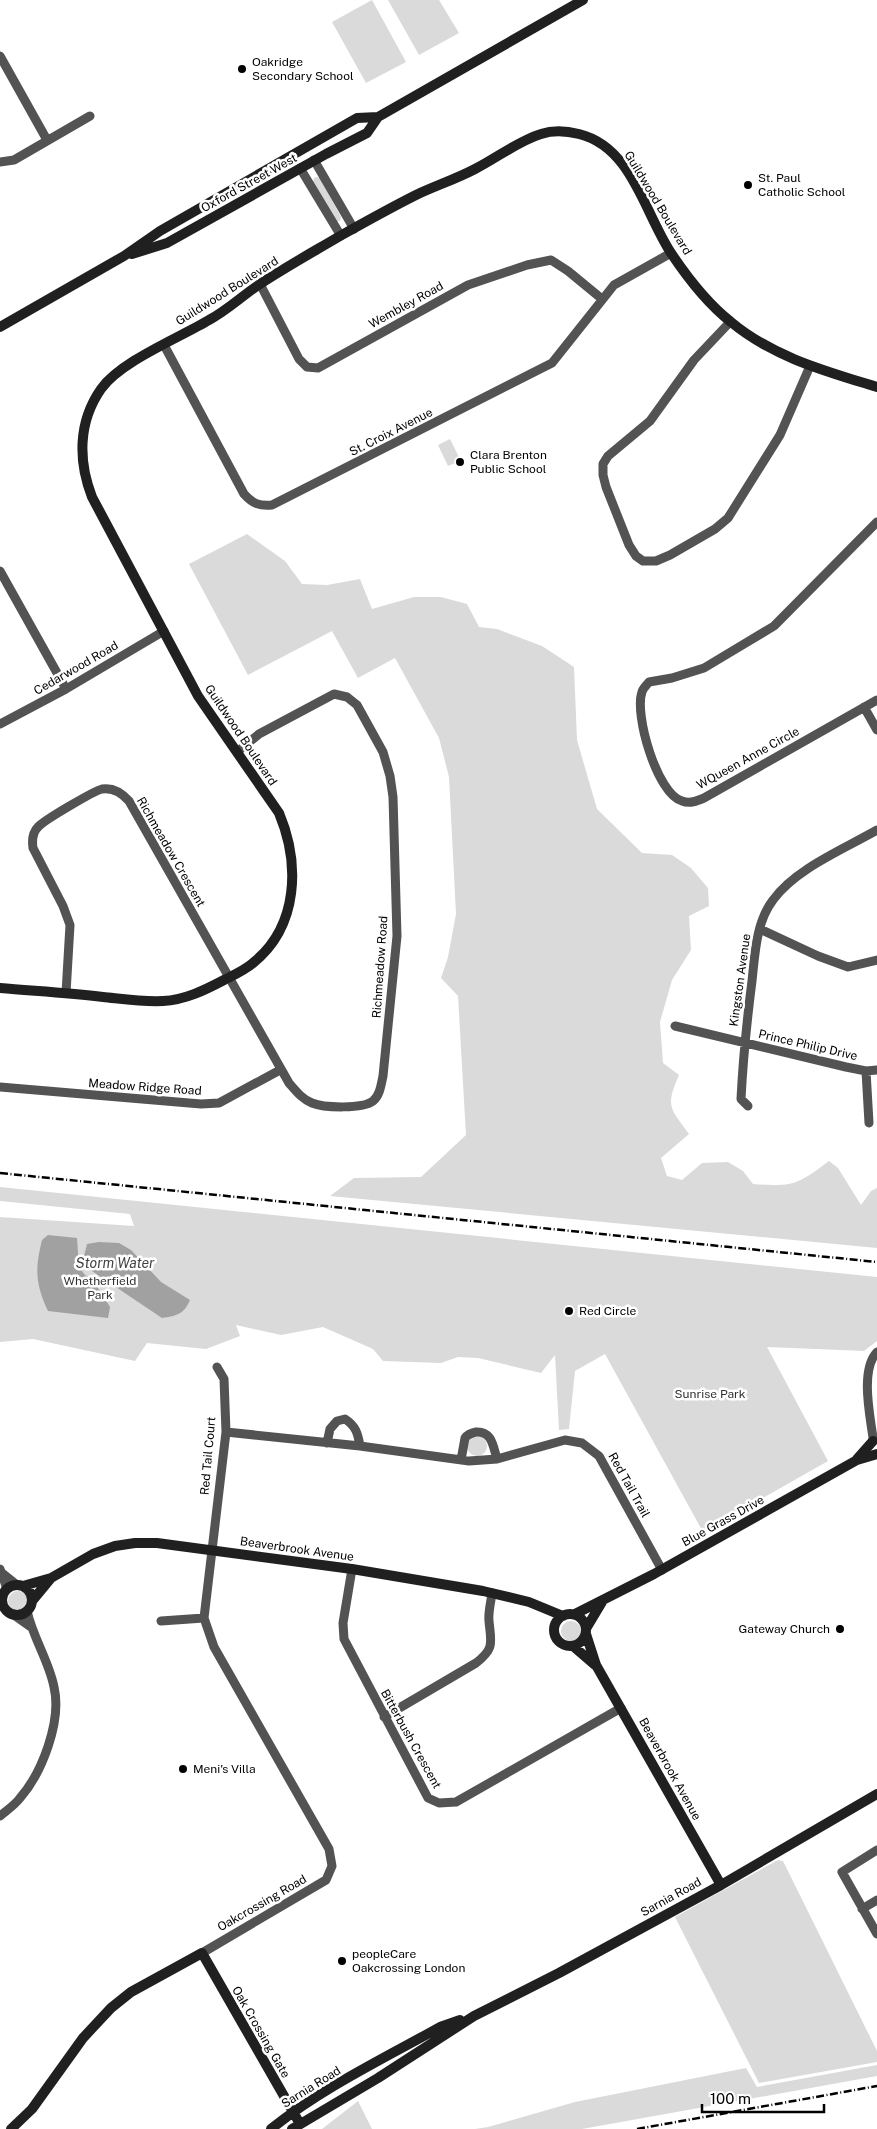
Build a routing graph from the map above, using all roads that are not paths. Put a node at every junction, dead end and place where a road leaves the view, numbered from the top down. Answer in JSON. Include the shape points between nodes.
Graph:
{"nodes":[{"id":1,"x":583,"y":0,"type":"edge"},
{"id":2,"x":0,"y":56,"type":"edge"},
{"id":3,"x":90,"y":116,"type":"dead end"},
{"id":4,"x":378,"y":117,"type":"junction"},
{"id":5,"x":47,"y":140,"type":"junction"},
{"id":6,"x":314,"y":160,"type":"junction"},
{"id":7,"x":0,"y":162,"type":"edge"},
{"id":8,"x":300,"y":168,"type":"junction"},
{"id":9,"x":354,"y":229,"type":"junction"},
{"id":10,"x":341,"y":236,"type":"junction"},
{"id":11,"x":671,"y":253,"type":"junction"},
{"id":12,"x":124,"y":256,"type":"junction"},
{"id":13,"x":260,"y":284,"type":"junction"},
{"id":14,"x":602,"y":299,"type":"junction"},
{"id":15,"x":730,"y":322,"type":"junction"},
{"id":16,"x":0,"y":327,"type":"edge"},
{"id":17,"x":164,"y":345,"type":"junction"},
{"id":18,"x":810,"y":366,"type":"junction"},
{"id":19,"x":877,"y":387,"type":"edge"},
{"id":20,"x":877,"y":522,"type":"edge"},
{"id":21,"x":0,"y":571,"type":"edge"},
{"id":22,"x":164,"y":632,"type":"junction"},
{"id":23,"x":66,"y":689,"type":"junction"},
{"id":24,"x":877,"y":700,"type":"edge"},
{"id":25,"x":864,"y":707,"type":"junction"},
{"id":26,"x":0,"y":724,"type":"edge"},
{"id":27,"x":877,"y":730,"type":"edge"},
{"id":28,"x":237,"y":752,"type":"junction"},
{"id":29,"x":877,"y":830,"type":"edge"},
{"id":30,"x":760,"y":929,"type":"junction"},
{"id":31,"x":877,"y":960,"type":"edge"},
{"id":32,"x":228,"y":978,"type":"junction"},
{"id":33,"x":0,"y":988,"type":"edge"},
{"id":34,"x":66,"y":993,"type":"junction"},
{"id":35,"x":675,"y":1026,"type":"dead end"},
{"id":36,"x":744,"y":1043,"type":"junction"},
{"id":37,"x":280,"y":1070,"type":"junction"},
{"id":38,"x":877,"y":1070,"type":"edge"},
{"id":39,"x":866,"y":1071,"type":"junction"},
{"id":40,"x":0,"y":1087,"type":"edge"},
{"id":41,"x":748,"y":1106,"type":"dead end"},
{"id":42,"x":868,"y":1123,"type":"dead end"},
{"id":43,"x":877,"y":1352,"type":"edge"},
{"id":44,"x":217,"y":1367,"type":"dead end"},
{"id":45,"x":869,"y":1409,"type":"junction"},
{"id":46,"x":877,"y":1416,"type":"edge"},
{"id":47,"x":226,"y":1432,"type":"junction"},
{"id":48,"x":875,"y":1440,"type":"edge"},
{"id":49,"x":326,"y":1443,"type":"junction"},
{"id":50,"x":360,"y":1446,"type":"junction"},
{"id":51,"x":877,"y":1454,"type":"edge"},
{"id":52,"x":497,"y":1459,"type":"junction"},
{"id":53,"x":461,"y":1460,"type":"junction"},
{"id":54,"x":857,"y":1460,"type":"junction"},
{"id":55,"x":210,"y":1550,"type":"junction"},
{"id":56,"x":352,"y":1569,"type":"junction"},
{"id":57,"x":662,"y":1570,"type":"junction"},
{"id":58,"x":1,"y":1571,"type":"edge"},
{"id":59,"x":51,"y":1578,"type":"junction"},
{"id":60,"x":20,"y":1585,"type":"junction"},
{"id":61,"x":6,"y":1589,"type":"junction"},
{"id":62,"x":492,"y":1593,"type":"junction"},
{"id":63,"x":32,"y":1601,"type":"junction"},
{"id":64,"x":602,"y":1602,"type":"junction"},
{"id":65,"x":4,"y":1608,"type":"edge"},
{"id":66,"x":544,"y":1610,"type":"junction"},
{"id":67,"x":27,"y":1611,"type":"junction"},
{"id":68,"x":575,"y":1614,"type":"junction"},
{"id":69,"x":563,"y":1616,"type":"junction"},
{"id":70,"x":204,"y":1618,"type":"junction"},
{"id":71,"x":161,"y":1621,"type":"dead end"},
{"id":72,"x":31,"y":1627,"type":"junction"},
{"id":73,"x":554,"y":1627,"type":"junction"},
{"id":74,"x":586,"y":1631,"type":"junction"},
{"id":75,"x":573,"y":1646,"type":"junction"},
{"id":76,"x":596,"y":1665,"type":"junction"},
{"id":77,"x":622,"y":1708,"type":"junction"},
{"id":78,"x":384,"y":1717,"type":"junction"},
{"id":79,"x":877,"y":1794,"type":"edge"},
{"id":80,"x":0,"y":1816,"type":"edge"},
{"id":81,"x":877,"y":1850,"type":"edge"},
{"id":82,"x":721,"y":1884,"type":"junction"},
{"id":83,"x":877,"y":1900,"type":"edge"},
{"id":84,"x":862,"y":1909,"type":"junction"},
{"id":85,"x":877,"y":1934,"type":"edge"},
{"id":86,"x":202,"y":1953,"type":"junction"},
{"id":87,"x":474,"y":2016,"type":"junction"},
{"id":88,"x":292,"y":2112,"type":"junction"},
{"id":89,"x":296,"y":2126,"type":"edge"},
{"id":90,"x":11,"y":2129,"type":"edge"},
{"id":91,"x":271,"y":2129,"type":"edge"}],
"edges":[{"from":1,"to":4,"type":"street","name":"Oxford Street West"},
{"from":2,"to":5,"type":"street"},
{"from":3,"to":5,"type":"street"},
{"from":4,"to":6,"type":"street","name":"Oxford Street West","via":[[367,133]]},
{"from":4,"to":12,"type":"street","name":"Oxford Street West","via":[[357,118],[160,231]]},
{"from":5,"to":7,"type":"street","via":[[14,160]]},
{"from":6,"to":8,"type":"street","name":"Oxford Street West"},
{"from":6,"to":9,"type":"street"},
{"from":8,"to":10,"type":"street"},
{"from":8,"to":12,"type":"street","name":"Oxford Street West","via":[[167,243]]},
{"from":9,"to":10,"type":"street","name":"Guildwood Boulevard"},
{"from":9,"to":11,"type":"street","name":"Guildwood Boulevard","via":[[528,139],[559,131],[600,142],[617,156]]},
{"from":10,"to":13,"type":"street","name":"Guildwood Boulevard"},
{"from":11,"to":14,"type":"street","name":"St. Croix Avenue","via":[[614,285]]},
{"from":11,"to":15,"type":"street","name":"Guildwood Boulevard"},
{"from":12,"to":16,"type":"street","name":"Oxford Street West"},
{"from":13,"to":14,"type":"street","name":"Wembley Road","via":[[299,359],[307,367],[318,368],[468,285],[527,265],[551,260]]},
{"from":13,"to":17,"type":"street","name":"Guildwood Boulevard","via":[[212,319]]},
{"from":14,"to":17,"type":"street","name":"St. Croix Avenue","via":[[552,363],[272,505],[260,506],[244,494]]},
{"from":15,"to":18,"type":"street","name":"Guildwood Boulevard","via":[[771,350]]},
{"from":15,"to":18,"type":"street","via":[[694,360],[650,422],[608,456],[603,464],[606,486],[629,545],[643,561],[656,561],[670,554],[728,518],[780,435]]},
{"from":17,"to":22,"type":"street","name":"Guildwood Boulevard","via":[[126,366],[102,388],[83,429],[82,462],[92,497]]},
{"from":18,"to":19,"type":"street","name":"Guildwood Boulevard"},
{"from":20,"to":25,"type":"street","name":"WQueen Anne Circle","via":[[774,626],[704,668],[649,682],[642,691],[640,705],[650,758],[673,797],[682,802],[704,798]]},
{"from":21,"to":23,"type":"street"},
{"from":22,"to":23,"type":"street","name":"Cedarwood Road"},
{"from":22,"to":28,"type":"street","name":"Guildwood Boulevard","via":[[198,696]]},
{"from":23,"to":26,"type":"street","name":"Cedarwood Road"},
{"from":24,"to":25,"type":"street","name":"WQueen Anne Circle"},
{"from":25,"to":27,"type":"street"},
{"from":28,"to":32,"type":"street","name":"Guildwood Boulevard","via":[[279,813],[287,832],[292,892],[288,914],[272,944],[253,963]]},
{"from":28,"to":37,"type":"street","name":"Richmeadow Road","via":[[259,734],[334,694],[347,697],[357,705],[383,752],[393,797],[397,936],[380,1090],[374,1100],[365,1105],[314,1104],[301,1096]]},
{"from":29,"to":30,"type":"street","name":"Kingston Avenue","via":[[798,875],[772,900]]},
{"from":30,"to":31,"type":"street","via":[[848,967]]},
{"from":30,"to":36,"type":"street","name":"Kingston Avenue"},
{"from":32,"to":34,"type":"street","name":"Guildwood Boulevard","via":[[194,994],[164,1001]]},
{"from":32,"to":34,"type":"street","name":"Richmeadow Crescent","via":[[129,801],[122,793],[101,789],[37,827],[31,839],[70,925]]},
{"from":32,"to":37,"type":"street","name":"Richmeadow Road"},
{"from":33,"to":34,"type":"street","name":"Guildwood Boulevard"},
{"from":35,"to":36,"type":"street","name":"Prince Philip Drive"},
{"from":36,"to":39,"type":"street","name":"Prince Philip Drive"},
{"from":36,"to":41,"type":"street","name":"Kingston Avenue","via":[[741,1099]]},
{"from":37,"to":40,"type":"street","name":"Meadow Ridge Road","via":[[219,1102],[202,1104]]},
{"from":38,"to":39,"type":"street","name":"Prince Philip Drive"},
{"from":39,"to":42,"type":"street"},
{"from":43,"to":45,"type":"street","via":[[868,1368]]},
{"from":44,"to":47,"type":"street","name":"Red Tail Court","via":[[224,1379]]},
{"from":45,"to":46,"type":"street"},
{"from":45,"to":48,"type":"street"},
{"from":47,"to":49,"type":"street","name":"Red Tail Trail"},
{"from":47,"to":55,"type":"street","name":"Red Tail Court"},
{"from":48,"to":54,"type":"street","name":"Blue Grass Drive"},
{"from":49,"to":50,"type":"street","name":"Red Tail Trail"},
{"from":49,"to":50,"type":"street","via":[[330,1429],[337,1421],[345,1419],[354,1425]]},
{"from":50,"to":53,"type":"street","name":"Red Tail Trail"},
{"from":51,"to":54,"type":"street","name":"Blue Grass Drive"},
{"from":52,"to":53,"type":"street","name":"Red Tail Trail"},
{"from":52,"to":53,"type":"street","via":[[489,1436],[472,1432],[465,1438]]},
{"from":52,"to":57,"type":"street","name":"Red Tail Trail","via":[[565,1440],[582,1443],[599,1456]]},
{"from":54,"to":57,"type":"street","name":"Blue Grass Drive"},
{"from":55,"to":56,"type":"street","name":"Beaverbrook Avenue"},
{"from":55,"to":59,"type":"street","name":"Beaverbrook Avenue","via":[[136,1542],[93,1554]]},
{"from":55,"to":70,"type":"street","name":"Oakcrossing Road"},
{"from":56,"to":62,"type":"street","name":"Beaverbrook Avenue"},
{"from":56,"to":78,"type":"street","name":"Bitterbush Crescent","via":[[344,1639]]},
{"from":57,"to":64,"type":"street","name":"Blue Grass Drive"},
{"from":58,"to":60,"type":"street"},
{"from":58,"to":61,"type":"street"},
{"from":59,"to":60,"type":"street","name":"Beaverbrook Avenue"},
{"from":59,"to":63,"type":"street","name":"Beaverbrook Avenue"},
{"from":60,"to":61,"type":"street"},
{"from":60,"to":63,"type":"street","via":[[32,1595]]},
{"from":61,"to":65,"type":"street"},
{"from":62,"to":66,"type":"street","name":"Beaverbrook Avenue","via":[[529,1602]]},
{"from":62,"to":78,"type":"street","via":[[488,1619],[492,1641],[488,1653]]},
{"from":63,"to":67,"type":"street"},
{"from":64,"to":68,"type":"street","name":"Blue Grass Drive"},
{"from":64,"to":74,"type":"street"},
{"from":65,"to":67,"type":"street"},
{"from":65,"to":72,"type":"street"},
{"from":66,"to":69,"type":"street","name":"Beaverbrook Avenue"},
{"from":66,"to":73,"type":"street"},
{"from":67,"to":72,"type":"street"},
{"from":68,"to":69,"type":"street"},
{"from":68,"to":74,"type":"street","via":[[581,1617]]},
{"from":69,"to":73,"type":"street"},
{"from":70,"to":71,"type":"street"},
{"from":70,"to":86,"type":"street","name":"Oakcrossing Road","via":[[214,1647],[329,1849],[332,1866],[326,1880]]},
{"from":72,"to":80,"type":"street","via":[[55,1689],[54,1724],[36,1777],[20,1799]]},
{"from":73,"to":75,"type":"street","via":[[557,1639],[566,1646]]},
{"from":74,"to":75,"type":"street","via":[[579,1644]]},
{"from":74,"to":76,"type":"street","name":"Beaverbrook Avenue"},
{"from":75,"to":76,"type":"street","name":"Beaverbrook Avenue"},
{"from":76,"to":77,"type":"street","name":"Beaverbrook Avenue"},
{"from":77,"to":78,"type":"street","name":"Bitterbush Crescent","via":[[456,1802],[447,1804],[428,1798]]},
{"from":77,"to":82,"type":"street","name":"Beaverbrook Avenue"},
{"from":79,"to":82,"type":"street","name":"Sarnia Road"},
{"from":81,"to":84,"type":"street","via":[[842,1872]]},
{"from":82,"to":87,"type":"street","name":"Sarnia Road"},
{"from":83,"to":84,"type":"street"},
{"from":84,"to":85,"type":"street"},
{"from":86,"to":88,"type":"street","name":"Oak Crossing Gate"},
{"from":86,"to":90,"type":"street","name":"Oakcrossing Road","via":[[131,1992],[111,2008],[83,2038],[32,2109]]},
{"from":87,"to":88,"type":"street","name":"Sarnia Road","via":[[440,2027]]},
{"from":87,"to":89,"type":"street","name":"Sarnia Road"},
{"from":88,"to":89,"type":"street","name":"Oak Crossing Gate"},
{"from":88,"to":91,"type":"street","name":"Sarnia Road"}]}
